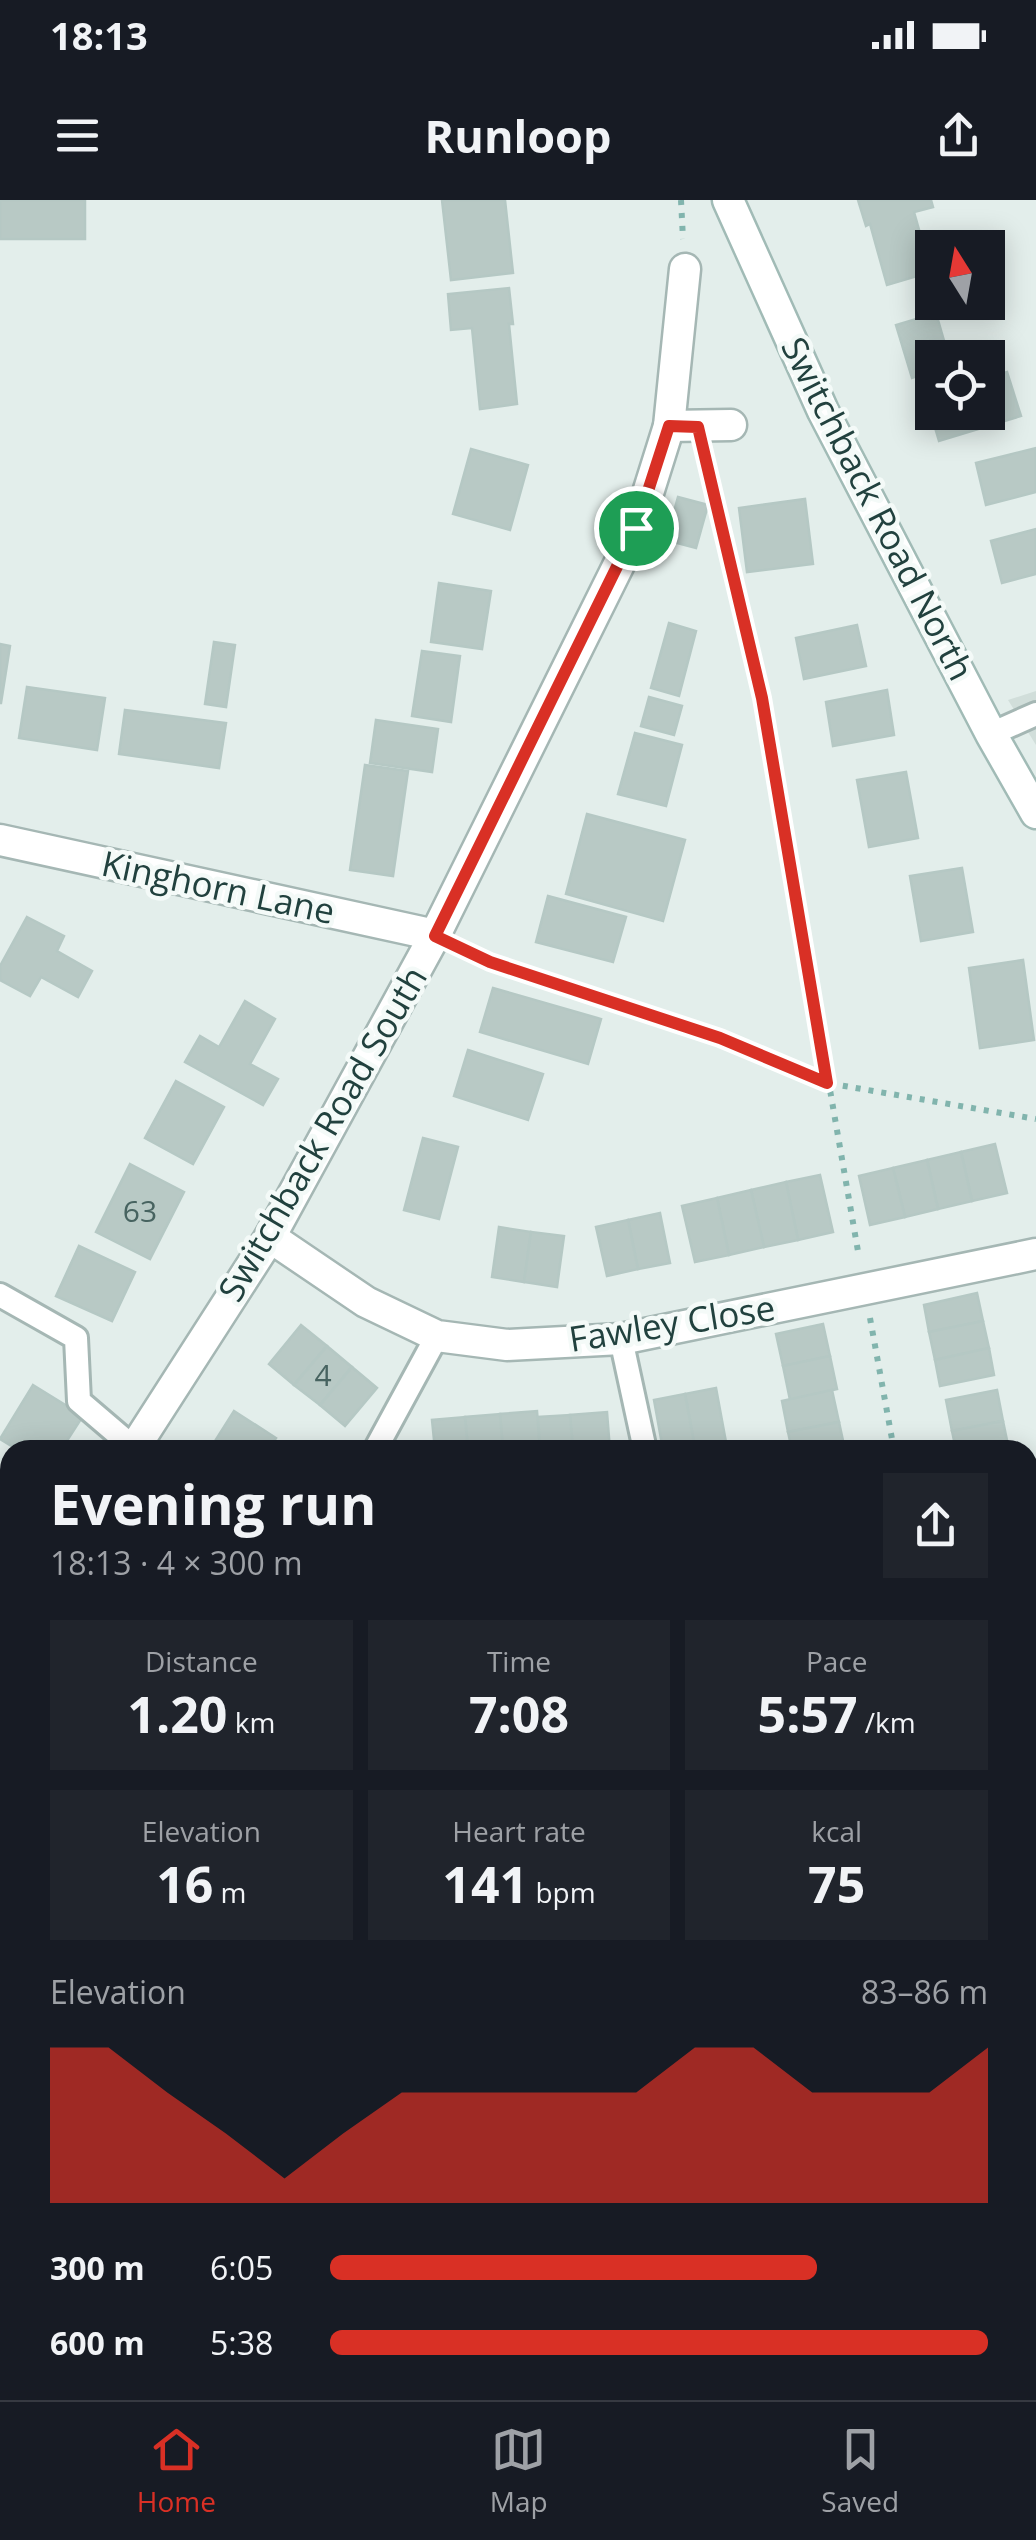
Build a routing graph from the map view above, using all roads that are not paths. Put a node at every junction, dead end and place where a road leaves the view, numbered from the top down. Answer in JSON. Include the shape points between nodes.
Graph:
{"nodes":[{"id":1,"x":728,"y":200,"type":"edge"},
{"id":2,"x":685,"y":269,"type":"dead end"},
{"id":3,"x":730,"y":425,"type":"dead end"},
{"id":4,"x":683,"y":427,"type":"junction"},
{"id":5,"x":1036,"y":714,"type":"edge"},
{"id":6,"x":990,"y":734,"type":"junction"},
{"id":7,"x":1036,"y":813,"type":"edge"},
{"id":8,"x":0,"y":840,"type":"edge"},
{"id":9,"x":435,"y":936,"type":"junction"},
{"id":10,"x":270,"y":1237,"type":"junction"},
{"id":11,"x":1036,"y":1254,"type":"edge"},
{"id":12,"x":0,"y":1295,"type":"edge"},
{"id":13,"x":437,"y":1336,"type":"junction"},
{"id":14,"x":621,"y":1339,"type":"junction"},
{"id":15,"x":123,"y":1440,"type":"edge"},
{"id":16,"x":139,"y":1440,"type":"edge"},
{"id":17,"x":380,"y":1440,"type":"edge"},
{"id":18,"x":642,"y":1440,"type":"edge"}],
"edges":[{"from":1,"to":6,"type":"street","name":"Switchback Road North","via":[[823,411]]},
{"from":2,"to":4,"type":"street","name":"Switchback Road South"},
{"from":3,"to":4,"type":"street"},
{"from":4,"to":9,"type":"street","name":"Switchback Road South"},
{"from":5,"to":6,"type":"lane"},
{"from":6,"to":7,"type":"street","name":"Switchback Road North"},
{"from":8,"to":9,"type":"street","name":"Kinghorn Lane"},
{"from":9,"to":10,"type":"street","name":"Switchback Road South"},
{"from":10,"to":13,"type":"street","name":"Fawley Close","via":[[366,1302]]},
{"from":10,"to":16,"type":"street","name":"Switchback Road South"},
{"from":11,"to":14,"type":"street","name":"Fawley Close"},
{"from":12,"to":15,"type":"lane","via":[[76,1338],[79,1401]]},
{"from":13,"to":14,"type":"street","name":"Fawley Close","via":[[507,1345]]},
{"from":13,"to":17,"type":"lane"},
{"from":14,"to":18,"type":"lane"}]}
